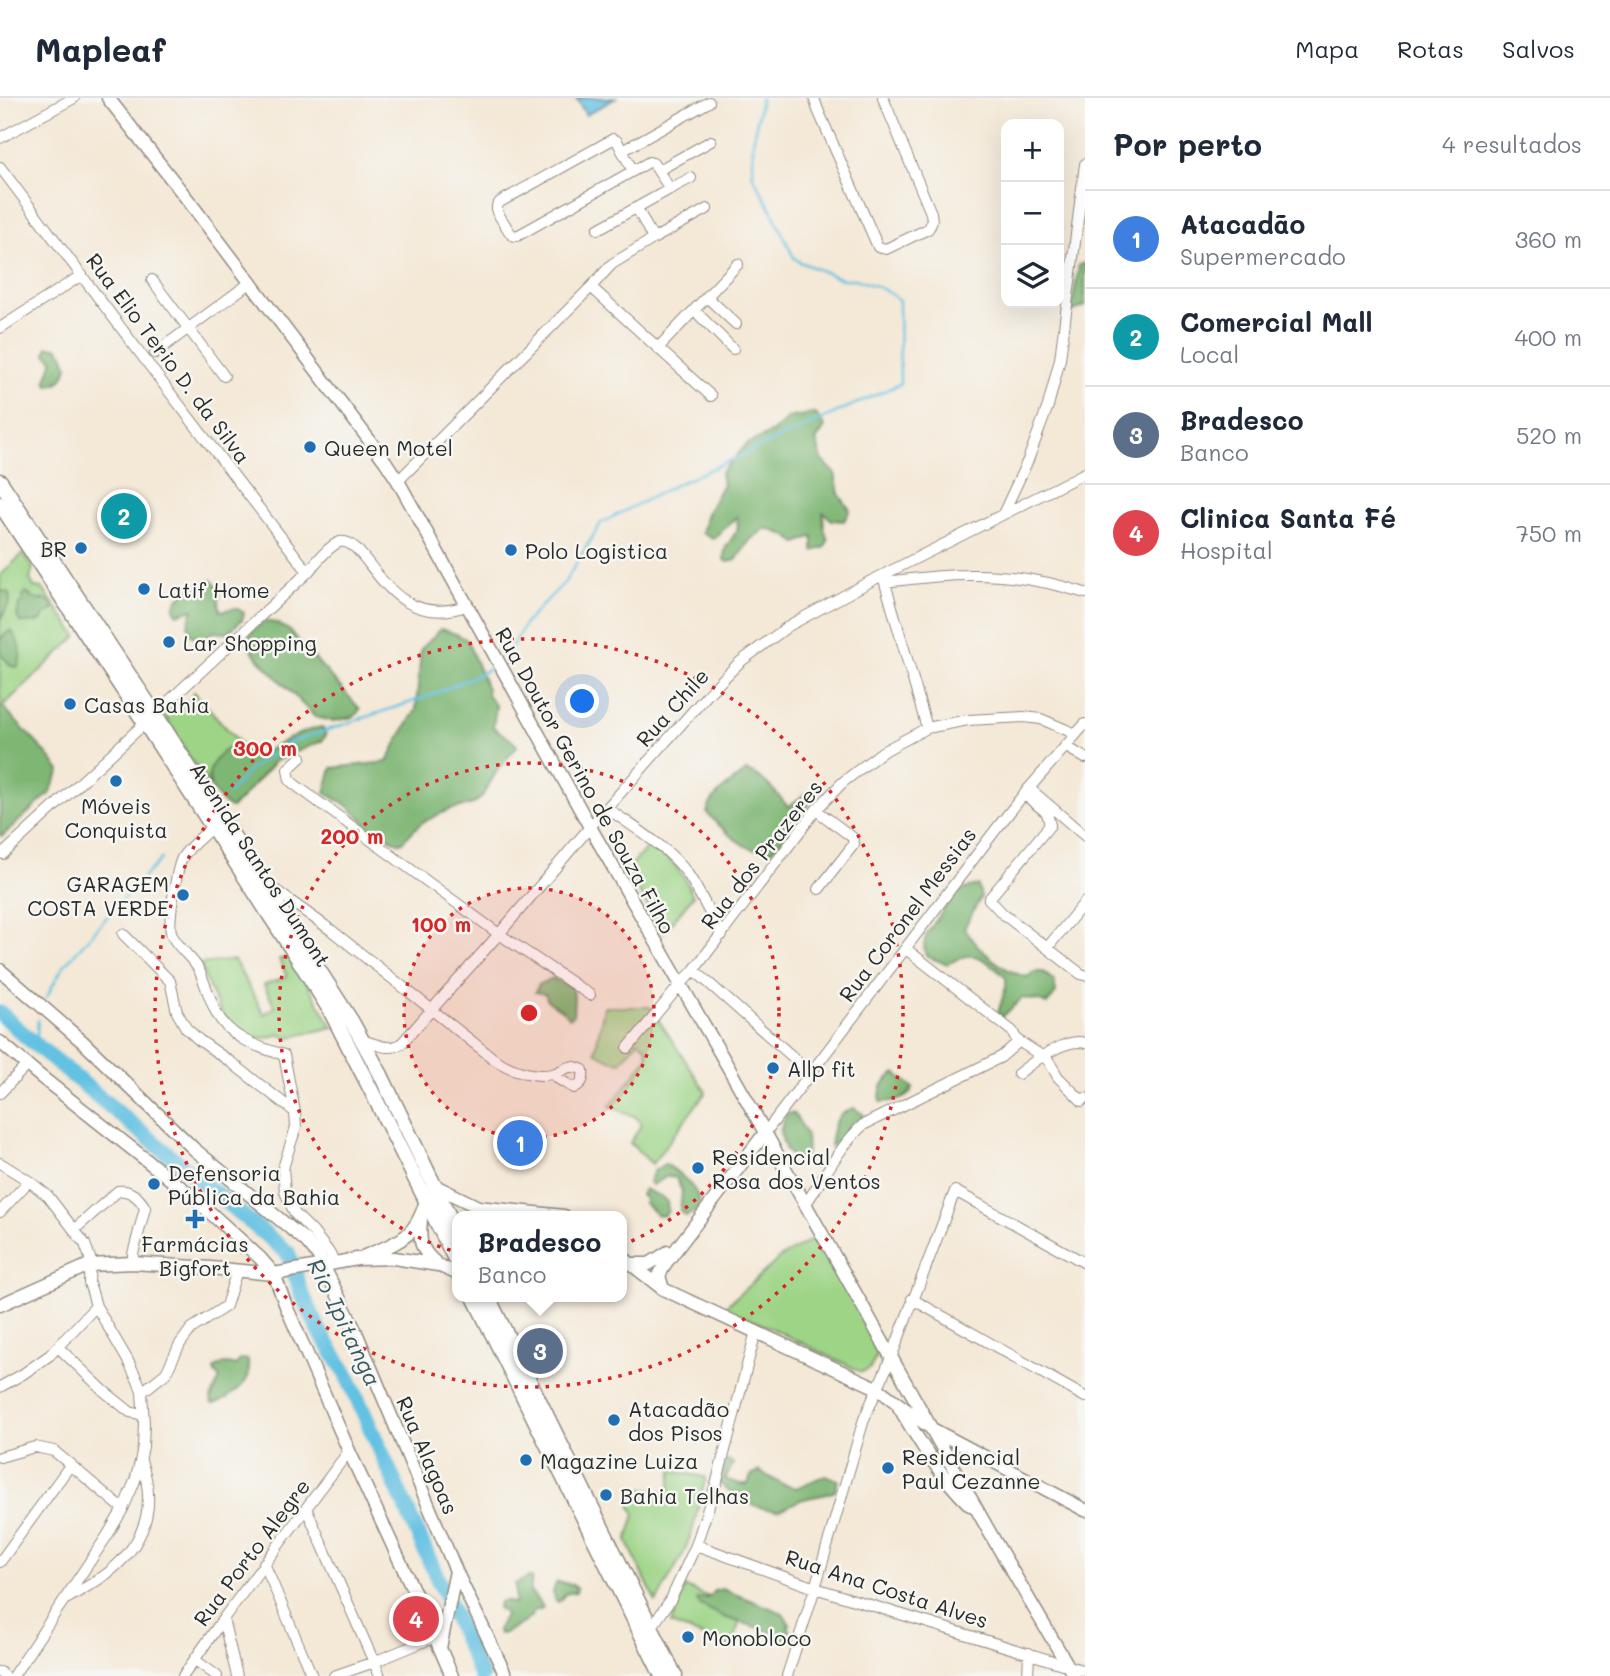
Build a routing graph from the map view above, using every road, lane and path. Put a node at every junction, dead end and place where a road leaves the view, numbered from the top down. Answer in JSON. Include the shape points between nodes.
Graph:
{"nodes":[{"id":1,"x":74,"y":98,"type":"edge"},
{"id":2,"x":108,"y":98,"type":"edge"},
{"id":3,"x":814,"y":98,"type":"edge"},
{"id":4,"x":883,"y":98,"type":"edge"},
{"id":5,"x":709,"y":102,"type":"dead end"},
{"id":6,"x":0,"y":138,"type":"edge"},
{"id":7,"x":711,"y":141,"type":"dead end"},
{"id":8,"x":622,"y":151,"type":"junction"},
{"id":9,"x":1085,"y":164,"type":"edge"},
{"id":10,"x":0,"y":167,"type":"edge"},
{"id":11,"x":633,"y":170,"type":"junction"},
{"id":12,"x":659,"y":170,"type":"junction"},
{"id":13,"x":1084,"y":177,"type":"edge"},
{"id":14,"x":691,"y":178,"type":"dead end"},
{"id":15,"x":670,"y":189,"type":"junction"},
{"id":16,"x":637,"y":208,"type":"junction"},
{"id":17,"x":707,"y":209,"type":"dead end"},
{"id":18,"x":598,"y":229,"type":"dead end"},
{"id":19,"x":653,"y":239,"type":"junction"},
{"id":20,"x":738,"y":264,"type":"dead end"},
{"id":21,"x":82,"y":275,"type":"junction"},
{"id":22,"x":152,"y":280,"type":"dead end"},
{"id":23,"x":251,"y":282,"type":"junction"},
{"id":24,"x":592,"y":287,"type":"junction"},
{"id":25,"x":707,"y":297,"type":"junction"},
{"id":26,"x":694,"y":310,"type":"junction"},
{"id":27,"x":736,"y":324,"type":"dead end"},
{"id":28,"x":0,"y":328,"type":"edge"},
{"id":29,"x":187,"y":328,"type":"junction"},
{"id":30,"x":658,"y":348,"type":"junction"},
{"id":31,"x":733,"y":349,"type":"dead end"},
{"id":32,"x":155,"y":353,"type":"dead end"},
{"id":33,"x":224,"y":376,"type":"dead end"},
{"id":34,"x":710,"y":396,"type":"dead end"},
{"id":35,"x":1085,"y":472,"type":"edge"},
{"id":36,"x":0,"y":481,"type":"edge"},
{"id":37,"x":398,"y":481,"type":"junction"},
{"id":38,"x":0,"y":504,"type":"edge"},
{"id":39,"x":1003,"y":514,"type":"junction"},
{"id":40,"x":5,"y":521,"type":"edge"},
{"id":41,"x":307,"y":572,"type":"junction"},
{"id":42,"x":884,"y":579,"type":"junction"},
{"id":43,"x":1085,"y":593,"type":"edge"},
{"id":44,"x":466,"y":606,"type":"junction"},
{"id":45,"x":150,"y":719,"type":"junction"},
{"id":46,"x":1085,"y":724,"type":"edge"},
{"id":47,"x":928,"y":728,"type":"junction"},
{"id":48,"x":1076,"y":734,"type":"junction"},
{"id":49,"x":1065,"y":746,"type":"junction"},
{"id":50,"x":301,"y":757,"type":"dead end"},
{"id":51,"x":1085,"y":758,"type":"edge"},
{"id":52,"x":1026,"y":791,"type":"junction"},
{"id":53,"x":607,"y":808,"type":"junction"},
{"id":54,"x":816,"y":810,"type":"junction"},
{"id":55,"x":1067,"y":820,"type":"junction"},
{"id":56,"x":1050,"y":825,"type":"junction"},
{"id":57,"x":212,"y":827,"type":"junction"},
{"id":58,"x":590,"y":827,"type":"junction"},
{"id":59,"x":1085,"y":836,"type":"edge"},
{"id":60,"x":2,"y":853,"type":"edge"},
{"id":61,"x":262,"y":880,"type":"junction"},
{"id":62,"x":819,"y":889,"type":"dead end"},
{"id":63,"x":1085,"y":902,"type":"edge"},
{"id":64,"x":123,"y":934,"type":"dead end"},
{"id":65,"x":499,"y":934,"type":"junction"},
{"id":66,"x":722,"y":935,"type":"junction"},
{"id":67,"x":906,"y":948,"type":"junction"},
{"id":68,"x":1046,"y":948,"type":"junction"},
{"id":69,"x":0,"y":970,"type":"edge"},
{"id":70,"x":694,"y":970,"type":"junction"},
{"id":71,"x":1085,"y":975,"type":"edge"},
{"id":72,"x":680,"y":985,"type":"junction"},
{"id":73,"x":590,"y":995,"type":"dead end"},
{"id":74,"x":433,"y":1010,"type":"junction"},
{"id":75,"x":362,"y":1040,"type":"junction"},
{"id":76,"x":1017,"y":1040,"type":"junction"},
{"id":77,"x":0,"y":1042,"type":"edge"},
{"id":78,"x":1085,"y":1043,"type":"edge"},
{"id":79,"x":628,"y":1048,"type":"dead end"},
{"id":80,"x":1042,"y":1056,"type":"junction"},
{"id":81,"x":27,"y":1065,"type":"junction"},
{"id":82,"x":811,"y":1073,"type":"junction"},
{"id":83,"x":553,"y":1074,"type":"junction"},
{"id":84,"x":1018,"y":1074,"type":"dead end"},
{"id":85,"x":0,"y":1093,"type":"edge"},
{"id":86,"x":1085,"y":1098,"type":"edge"},
{"id":87,"x":295,"y":1112,"type":"junction"},
{"id":88,"x":765,"y":1133,"type":"junction"},
{"id":89,"x":0,"y":1163,"type":"edge"},
{"id":90,"x":29,"y":1181,"type":"junction"},
{"id":91,"x":433,"y":1185,"type":"junction"},
{"id":92,"x":426,"y":1201,"type":"junction"},
{"id":93,"x":805,"y":1205,"type":"junction"},
{"id":94,"x":479,"y":1211,"type":"edge"},
{"id":95,"x":0,"y":1212,"type":"edge"},
{"id":96,"x":421,"y":1219,"type":"junction"},
{"id":97,"x":452,"y":1224,"type":"edge"},
{"id":98,"x":75,"y":1229,"type":"junction"},
{"id":99,"x":680,"y":1244,"type":"junction"},
{"id":100,"x":452,"y":1253,"type":"edge"},
{"id":101,"x":357,"y":1259,"type":"junction"},
{"id":102,"x":627,"y":1260,"type":"edge"},
{"id":103,"x":627,"y":1261,"type":"edge"},
{"id":104,"x":133,"y":1263,"type":"junction"},
{"id":105,"x":1085,"y":1263,"type":"edge"},
{"id":106,"x":89,"y":1265,"type":"junction"},
{"id":107,"x":323,"y":1265,"type":"junction"},
{"id":108,"x":438,"y":1265,"type":"junction"},
{"id":109,"x":237,"y":1270,"type":"junction"},
{"id":110,"x":452,"y":1271,"type":"edge"},
{"id":111,"x":278,"y":1274,"type":"junction"},
{"id":112,"x":663,"y":1289,"type":"junction"},
{"id":113,"x":912,"y":1299,"type":"junction"},
{"id":114,"x":476,"y":1302,"type":"edge"},
{"id":115,"x":490,"y":1302,"type":"edge"},
{"id":116,"x":0,"y":1305,"type":"edge"},
{"id":117,"x":96,"y":1306,"type":"junction"},
{"id":118,"x":934,"y":1312,"type":"junction"},
{"id":119,"x":904,"y":1320,"type":"junction"},
{"id":120,"x":756,"y":1331,"type":"junction"},
{"id":121,"x":58,"y":1347,"type":"junction"},
{"id":122,"x":891,"y":1357,"type":"junction"},
{"id":123,"x":0,"y":1387,"type":"edge"},
{"id":124,"x":877,"y":1388,"type":"junction"},
{"id":125,"x":142,"y":1392,"type":"junction"},
{"id":126,"x":1085,"y":1397,"type":"edge"},
{"id":127,"x":896,"y":1402,"type":"junction"},
{"id":128,"x":143,"y":1415,"type":"junction"},
{"id":129,"x":932,"y":1429,"type":"junction"},
{"id":130,"x":349,"y":1451,"type":"junction"},
{"id":131,"x":0,"y":1457,"type":"edge"},
{"id":132,"x":141,"y":1459,"type":"junction"},
{"id":133,"x":71,"y":1464,"type":"junction"},
{"id":134,"x":123,"y":1509,"type":"junction"},
{"id":135,"x":307,"y":1510,"type":"junction"},
{"id":136,"x":1085,"y":1510,"type":"edge"},
{"id":137,"x":981,"y":1515,"type":"junction"},
{"id":138,"x":696,"y":1545,"type":"junction"},
{"id":139,"x":0,"y":1562,"type":"edge"},
{"id":140,"x":264,"y":1563,"type":"junction"},
{"id":141,"x":456,"y":1571,"type":"junction"},
{"id":142,"x":815,"y":1588,"type":"junction"},
{"id":143,"x":65,"y":1600,"type":"junction"},
{"id":144,"x":223,"y":1619,"type":"junction"},
{"id":145,"x":652,"y":1627,"type":"junction"},
{"id":146,"x":439,"y":1640,"type":"junction"},
{"id":147,"x":1029,"y":1653,"type":"junction"},
{"id":148,"x":195,"y":1660,"type":"junction"},
{"id":149,"x":374,"y":1662,"type":"junction"},
{"id":150,"x":1071,"y":1670,"type":"edge"},
{"id":151,"x":1085,"y":1671,"type":"edge"},
{"id":152,"x":0,"y":1672,"type":"edge"},
{"id":153,"x":4,"y":1676,"type":"edge"},
{"id":154,"x":13,"y":1676,"type":"edge"},
{"id":155,"x":183,"y":1676,"type":"edge"},
{"id":156,"x":217,"y":1676,"type":"edge"},
{"id":157,"x":237,"y":1676,"type":"edge"},
{"id":158,"x":312,"y":1676,"type":"edge"},
{"id":159,"x":334,"y":1676,"type":"edge"},
{"id":160,"x":380,"y":1676,"type":"edge"},
{"id":161,"x":452,"y":1676,"type":"edge"},
{"id":162,"x":506,"y":1676,"type":"edge"},
{"id":163,"x":663,"y":1676,"type":"edge"},
{"id":164,"x":675,"y":1676,"type":"edge"},
{"id":165,"x":787,"y":1676,"type":"edge"},
{"id":166,"x":1028,"y":1676,"type":"edge"}],
"edges":[{"from":1,"to":6,"type":"street"},
{"from":2,"to":23,"type":"main road","name":"Rua Doutor Gerino de Souza Filho"},
{"from":3,"to":4,"type":"street","via":[[878,247],[886,250],[929,229],[932,220]]},
{"from":5,"to":8,"type":"street"},
{"from":7,"to":12,"type":"street"},
{"from":8,"to":11,"type":"street"},
{"from":8,"to":11,"type":"street","via":[[611,139],[500,202],[497,212],[517,236]]},
{"from":9,"to":13,"type":"street"},
{"from":10,"to":21,"type":"street","name":"Rua Elio Terio D. da Silva"},
{"from":11,"to":12,"type":"street","via":[[649,162]]},
{"from":12,"to":15,"type":"street"},
{"from":13,"to":39,"type":"street","via":[[1060,359],[1048,406]]},
{"from":14,"to":15,"type":"street"},
{"from":15,"to":16,"type":"street"},
{"from":16,"to":18,"type":"street"},
{"from":16,"to":19,"type":"street"},
{"from":17,"to":19,"type":"street"},
{"from":19,"to":24,"type":"street","via":[[612,264]]},
{"from":20,"to":25,"type":"street"},
{"from":21,"to":28,"type":"street"},
{"from":21,"to":41,"type":"street","name":"Rua Elio Terio D. da Silva"},
{"from":22,"to":29,"type":"street"},
{"from":23,"to":29,"type":"street"},
{"from":23,"to":37,"type":"main road","name":"Rua Doutor Gerino de Souza Filho"},
{"from":24,"to":30,"type":"street"},
{"from":24,"to":37,"type":"street"},
{"from":25,"to":26,"type":"street"},
{"from":25,"to":27,"type":"street"},
{"from":26,"to":30,"type":"street"},
{"from":26,"to":31,"type":"street"},
{"from":29,"to":32,"type":"street"},
{"from":29,"to":33,"type":"street"},
{"from":30,"to":34,"type":"street"},
{"from":35,"to":39,"type":"street","name":"Rua Chile"},
{"from":36,"to":45,"type":"highway","name":"Avenida Santos Dumont"},
{"from":37,"to":44,"type":"main road","name":"Rua Doutor Gerino de Souza Filho"},
{"from":38,"to":40,"type":"highway","name":"Avenida Santos Dumont"},
{"from":39,"to":42,"type":"street","name":"Rua Chile"},
{"from":40,"to":45,"type":"highway","name":"Avenida Santos Dumont"},
{"from":41,"to":44,"type":"street","via":[[342,542],[351,545],[406,603],[430,611]]},
{"from":41,"to":45,"type":"street"},
{"from":42,"to":43,"type":"street","via":[[995,575]]},
{"from":42,"to":47,"type":"street"},
{"from":42,"to":53,"type":"street","name":"Rua Chile","via":[[790,625],[740,662]]},
{"from":44,"to":58,"type":"main road","name":"Rua Doutor Gerino de Souza Filho"},
{"from":45,"to":57,"type":"highway","name":"Avenida Santos Dumont"},
{"from":45,"to":60,"type":"street"},
{"from":45,"to":61,"type":"highway","name":"Avenida Santos Dumont"},
{"from":46,"to":48,"type":"street","name":"Rua Coronel Messias"},
{"from":47,"to":48,"type":"street","name":"Rua dos Prazeres","via":[[1024,717]]},
{"from":47,"to":54,"type":"street","name":"Rua dos Prazeres","via":[[867,763]]},
{"from":48,"to":49,"type":"street","name":"Rua Coronel Messias"},
{"from":49,"to":51,"type":"street"},
{"from":49,"to":52,"type":"street","name":"Rua Coronel Messias"},
{"from":50,"to":65,"type":"street","via":[[288,769],[294,784]]},
{"from":52,"to":55,"type":"street"},
{"from":52,"to":56,"type":"street","via":[[1047,813]]},
{"from":52,"to":67,"type":"street","name":"Rua Coronel Messias"},
{"from":53,"to":58,"type":"street","name":"Rua Chile"},
{"from":53,"to":66,"type":"street","via":[[676,860]]},
{"from":54,"to":62,"type":"street","via":[[852,836],[854,844]]},
{"from":54,"to":66,"type":"street","name":"Rua dos Prazeres"},
{"from":55,"to":56,"type":"street"},
{"from":55,"to":59,"type":"street"},
{"from":56,"to":68,"type":"street","via":[[989,899]]},
{"from":57,"to":87,"type":"street","via":[[183,856],[171,933],[195,962],[216,1013],[232,1032],[258,1048],[284,1055]]},
{"from":57,"to":92,"type":"highway","name":"Avenida Santos Dumont","via":[[330,1010]]},
{"from":58,"to":65,"type":"street","name":"Rua Chile"},
{"from":58,"to":72,"type":"main road","name":"Rua Doutor Gerino de Souza Filho"},
{"from":61,"to":74,"type":"street"},
{"from":61,"to":75,"type":"highway","name":"Avenida Santos Dumont"},
{"from":63,"to":68,"type":"street"},
{"from":64,"to":87,"type":"street","via":[[170,981],[186,1028]]},
{"from":65,"to":73,"type":"street"},
{"from":65,"to":74,"type":"street","name":"Rua Chile"},
{"from":66,"to":70,"type":"street","name":"Rua dos Prazeres"},
{"from":67,"to":76,"type":"street","via":[[1012,1031]]},
{"from":67,"to":82,"type":"street","name":"Rua Coronel Messias"},
{"from":68,"to":71,"type":"street"},
{"from":69,"to":107,"type":"main road","name":"Rua Alagoas","via":[[194,1149],[306,1241]]},
{"from":70,"to":72,"type":"street","name":"Rua dos Prazeres"},
{"from":70,"to":82,"type":"street"},
{"from":72,"to":79,"type":"street","name":"Rua dos Prazeres"},
{"from":72,"to":88,"type":"main road","name":"Rua Doutor Gerino de Souza Filho"},
{"from":74,"to":75,"type":"street","name":"Rua Chile","via":[[395,1048]]},
{"from":74,"to":83,"type":"street","via":[[506,1067]]},
{"from":75,"to":91,"type":"highway","name":"Avenida Santos Dumont"},
{"from":76,"to":80,"type":"street"},
{"from":76,"to":93,"type":"street","via":[[1001,1057],[863,1125]]},
{"from":77,"to":81,"type":"main road"},
{"from":78,"to":80,"type":"street","via":[[1078,1041]]},
{"from":80,"to":84,"type":"street"},
{"from":80,"to":86,"type":"street","via":[[1068,1089],[1082,1101]]},
{"from":81,"to":85,"type":"street"},
{"from":81,"to":111,"type":"main road","via":[[193,1197]]},
{"from":82,"to":88,"type":"street","name":"Rua Coronel Messias"},
{"from":83,"to":83,"type":"street","via":[[575,1066],[583,1070],[584,1077],[575,1087]]},
{"from":87,"to":107,"type":"street","via":[[296,1127],[284,1168],[285,1192],[295,1214],[328,1251]]},
{"from":88,"to":93,"type":"main road","name":"Rua Doutor Gerino de Souza Filho"},
{"from":88,"to":99,"type":"main road"},
{"from":89,"to":90,"type":"street"},
{"from":90,"to":95,"type":"street"},
{"from":90,"to":98,"type":"street"},
{"from":91,"to":94,"type":"main road"},
{"from":91,"to":97,"type":"highway","name":"Avenida Santos Dumont"},
{"from":92,"to":96,"type":"main road"},
{"from":92,"to":100,"type":"highway","name":"Avenida Santos Dumont"},
{"from":93,"to":122,"type":"main road","name":"Rua Doutor Gerino de Souza Filho"},
{"from":96,"to":101,"type":"main road","via":[[393,1245]]},
{"from":96,"to":108,"type":"main road","via":[[423,1250]]},
{"from":98,"to":104,"type":"street","via":[[118,1191],[131,1192],[145,1208]]},
{"from":98,"to":106,"type":"street","via":[[88,1251]]},
{"from":99,"to":102,"type":"main road","via":[[649,1264]]},
{"from":99,"to":112,"type":"main road","via":[[661,1270]]},
{"from":101,"to":107,"type":"main road"},
{"from":101,"to":108,"type":"main road","via":[[394,1258]]},
{"from":103,"to":112,"type":"main road"},
{"from":104,"to":106,"type":"main road"},
{"from":104,"to":109,"type":"main road"},
{"from":105,"to":113,"type":"street","via":[[955,1191]]},
{"from":106,"to":116,"type":"main road"},
{"from":106,"to":117,"type":"street"},
{"from":107,"to":111,"type":"main road"},
{"from":107,"to":141,"type":"main road","name":"Rua Alagoas"},
{"from":108,"to":110,"type":"main road"},
{"from":109,"to":111,"type":"main road"},
{"from":109,"to":125,"type":"street","via":[[226,1306],[191,1329],[166,1373]]},
{"from":111,"to":130,"type":"main road","via":[[286,1306]]},
{"from":112,"to":120,"type":"main road"},
{"from":113,"to":118,"type":"street"},
{"from":113,"to":119,"type":"street"},
{"from":114,"to":163,"type":"highway"},
{"from":115,"to":145,"type":"highway"},
{"from":117,"to":121,"type":"street"},
{"from":117,"to":125,"type":"street"},
{"from":118,"to":119,"type":"street"},
{"from":118,"to":126,"type":"street"},
{"from":119,"to":122,"type":"street"},
{"from":120,"to":124,"type":"main road"},
{"from":120,"to":138,"type":"street"},
{"from":121,"to":123,"type":"street"},
{"from":121,"to":128,"type":"street","via":[[130,1412]]},
{"from":122,"to":124,"type":"street"},
{"from":122,"to":129,"type":"main road","name":"Rua Doutor Gerino de Souza Filho"},
{"from":124,"to":127,"type":"main road"},
{"from":124,"to":142,"type":"street"},
{"from":125,"to":128,"type":"street"},
{"from":127,"to":129,"type":"main road"},
{"from":127,"to":137,"type":"main road","name":"Rua Doutor Gerino de Souza Filho","via":[[936,1467]]},
{"from":128,"to":132,"type":"street"},
{"from":129,"to":136,"type":"main road"},
{"from":129,"to":137,"type":"main road","name":"Rua Doutor Gerino de Souza Filho"},
{"from":130,"to":135,"type":"street","name":"Rua Porto Alegre"},
{"from":130,"to":146,"type":"main road"},
{"from":131,"to":133,"type":"street","via":[[44,1448]]},
{"from":132,"to":134,"type":"street"},
{"from":132,"to":143,"type":"street","via":[[149,1494],[147,1516],[136,1544],[108,1573]]},
{"from":133,"to":134,"type":"street"},
{"from":133,"to":139,"type":"street"},
{"from":134,"to":143,"type":"street"},
{"from":135,"to":140,"type":"street","name":"Rua Porto Alegre"},
{"from":135,"to":149,"type":"street"},
{"from":137,"to":150,"type":"main road","name":"Rua Doutor Gerino de Souza Filho"},
{"from":138,"to":142,"type":"street","name":"Rua Ana Costa Alves"},
{"from":138,"to":145,"type":"street","via":[[671,1600]]},
{"from":140,"to":144,"type":"street","name":"Rua Porto Alegre"},
{"from":140,"to":158,"type":"street"},
{"from":141,"to":146,"type":"main road"},
{"from":141,"to":162,"type":"main road","name":"Rua Alagoas"},
{"from":142,"to":147,"type":"street","name":"Rua Ana Costa Alves"},
{"from":142,"to":165,"type":"street"},
{"from":143,"to":154,"type":"street"},
{"from":144,"to":148,"type":"street","name":"Rua Porto Alegre"},
{"from":144,"to":157,"type":"street"},
{"from":145,"to":164,"type":"highway"},
{"from":146,"to":149,"type":"street"},
{"from":146,"to":161,"type":"main road"},
{"from":147,"to":150,"type":"street","name":"Rua Ana Costa Alves"},
{"from":147,"to":166,"type":"street"},
{"from":148,"to":155,"type":"street","name":"Rua Porto Alegre"},
{"from":148,"to":156,"type":"street"},
{"from":149,"to":159,"type":"street"},
{"from":149,"to":160,"type":"street"},
{"from":150,"to":151,"type":"street","name":"Rua Ana Costa Alves"},
{"from":152,"to":153,"type":"street"}]}
